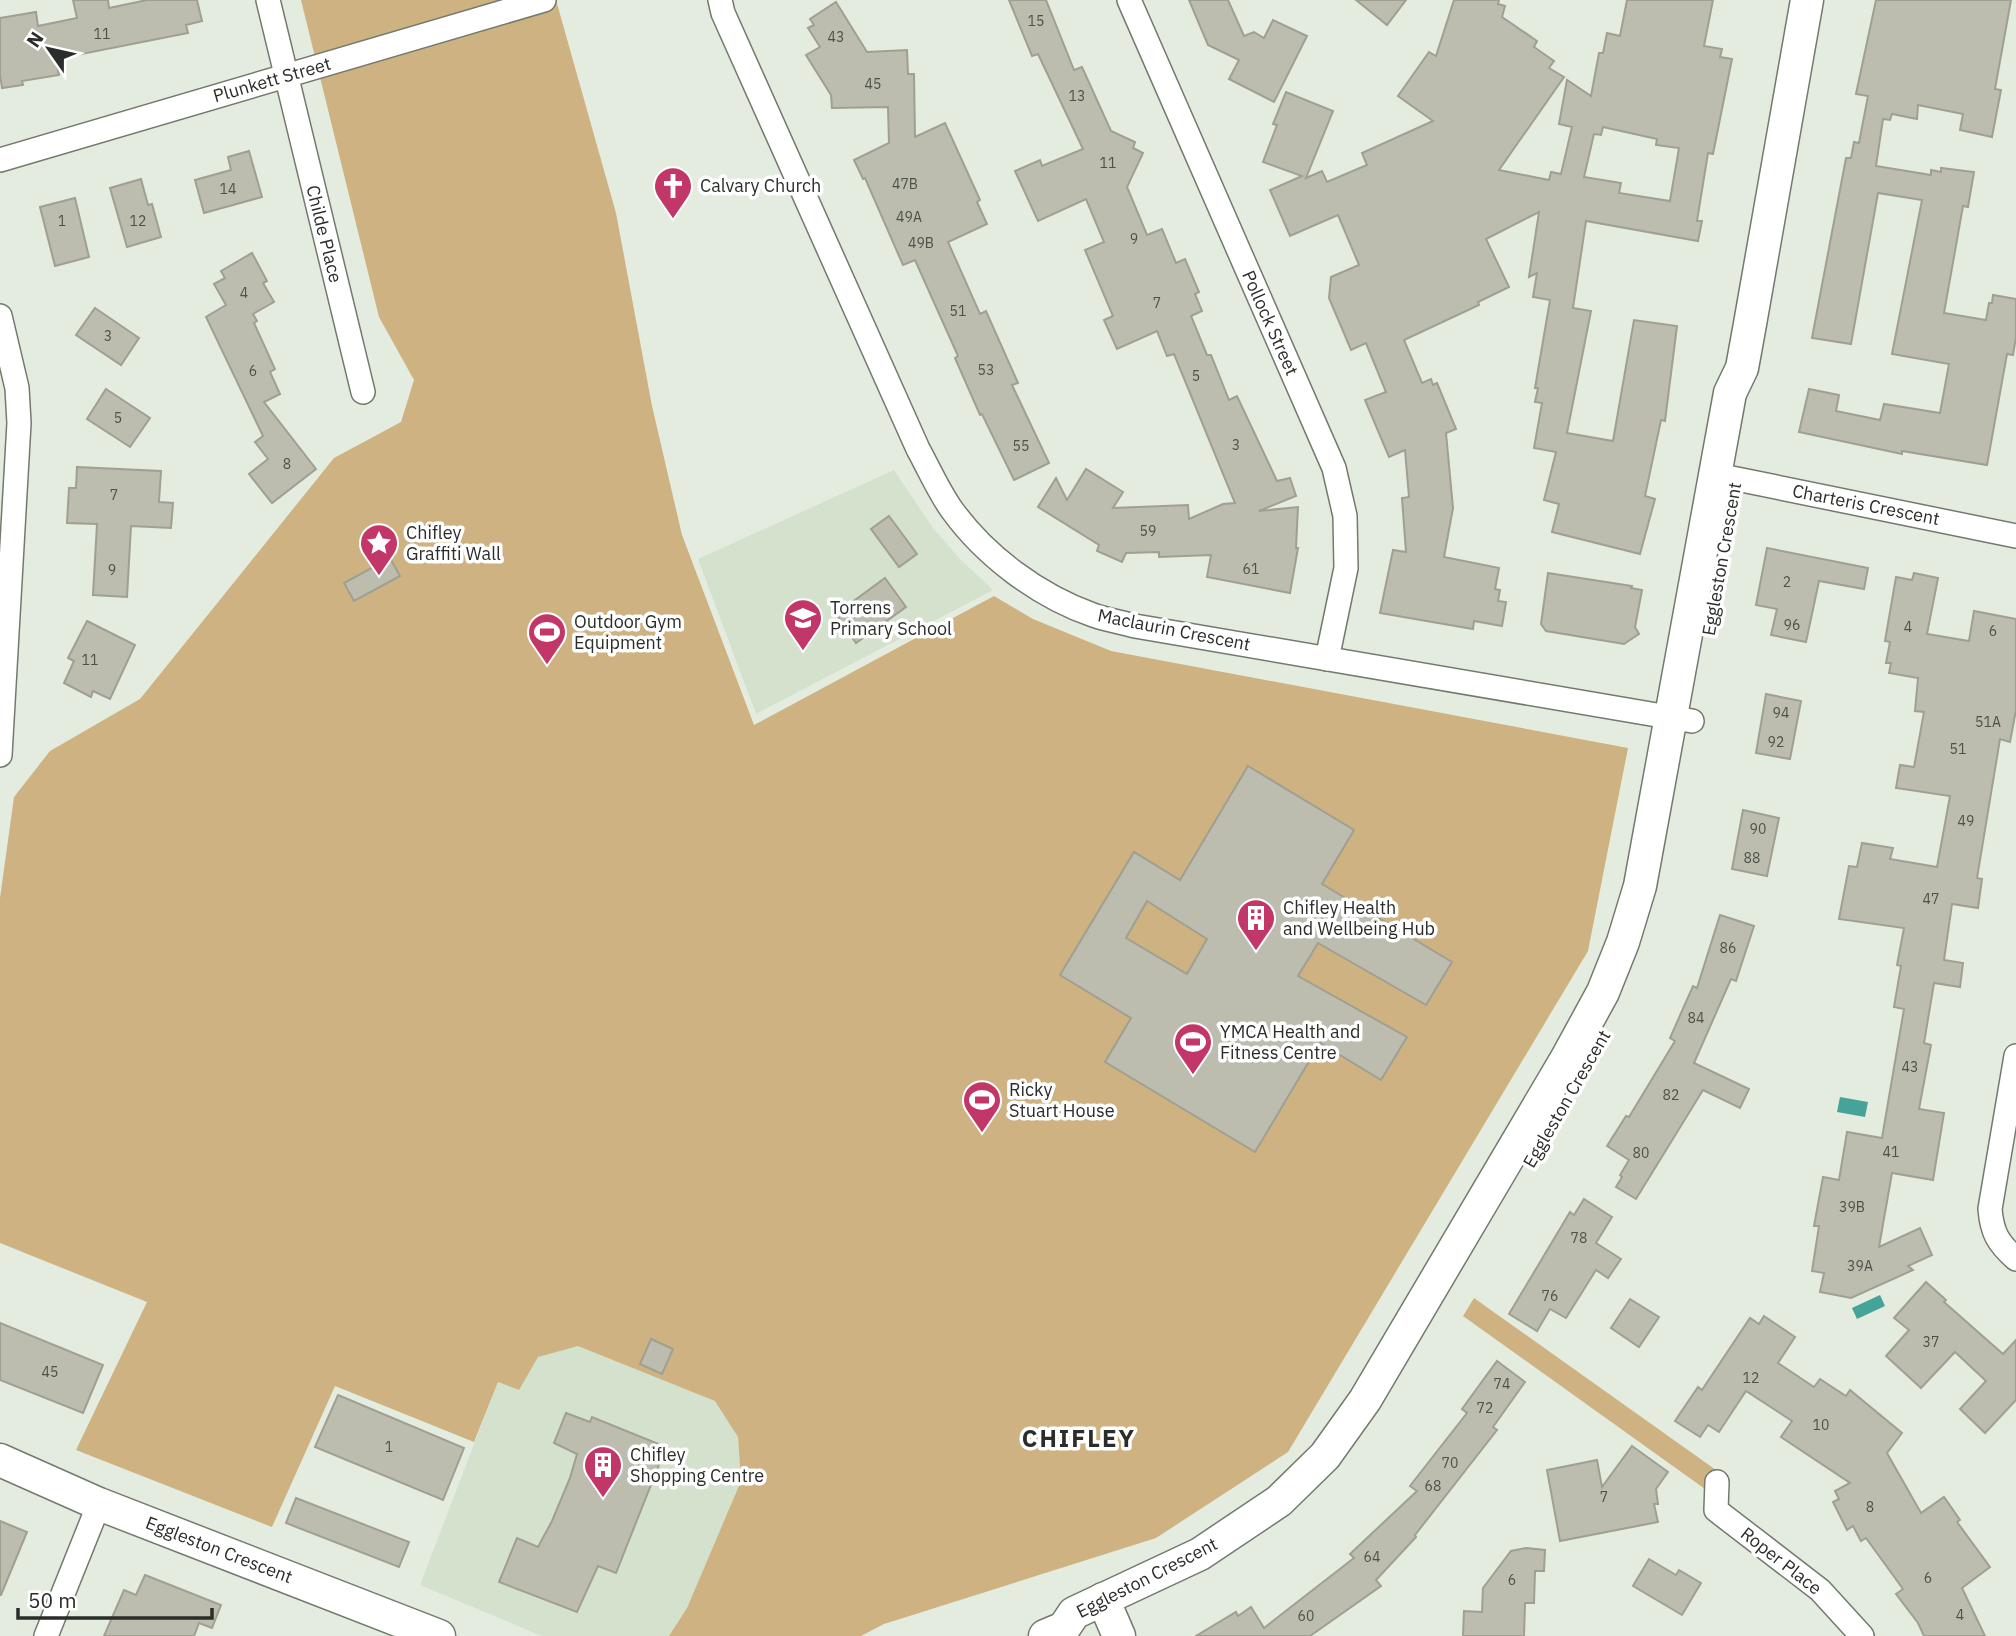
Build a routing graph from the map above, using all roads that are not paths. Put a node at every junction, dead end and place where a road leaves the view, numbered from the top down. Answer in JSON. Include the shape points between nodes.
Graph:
{"nodes":[{"id":1,"x":268,"y":0,"type":"edge"},
{"id":2,"x":720,"y":0,"type":"edge"},
{"id":3,"x":1129,"y":0,"type":"edge"},
{"id":4,"x":1807,"y":0,"type":"edge"},
{"id":5,"x":541,"y":1,"type":"edge"},
{"id":6,"x":286,"y":76,"type":"junction"},
{"id":7,"x":0,"y":160,"type":"edge"},
{"id":8,"x":0,"y":316,"type":"edge"},
{"id":9,"x":362,"y":392,"type":"dead end"},
{"id":10,"x":1727,"y":477,"type":"junction"},
{"id":11,"x":2016,"y":536,"type":"edge"},
{"id":12,"x":1327,"y":659,"type":"junction"},
{"id":13,"x":1682,"y":719,"type":"junction"},
{"id":14,"x":1,"y":755,"type":"edge"},
{"id":15,"x":2016,"y":1056,"type":"edge"},
{"id":16,"x":2016,"y":1259,"type":"edge"},
{"id":17,"x":0,"y":1460,"type":"edge"},
{"id":18,"x":1717,"y":1482,"type":"dead end"},
{"id":19,"x":99,"y":1504,"type":"junction"},
{"id":20,"x":1090,"y":1623,"type":"edge"},
{"id":21,"x":46,"y":1636,"type":"edge"},
{"id":22,"x":439,"y":1636,"type":"edge"},
{"id":23,"x":1862,"y":1636,"type":"edge"}],
"edges":[{"from":1,"to":6,"type":"street","name":"Childe Place"},
{"from":2,"to":12,"type":"street","name":"Maclaurin Crescent","via":[[918,449],[951,509],[969,530],[1007,566],[1048,595],[1094,615]]},
{"from":3,"to":12,"type":"street","name":"Pollock Street","via":[[1334,468],[1345,516],[1346,568]]},
{"from":4,"to":10,"type":"street","name":"Eggleston Crescent","via":[[1742,368],[1730,393]]},
{"from":5,"to":6,"type":"street","name":"Plunkett Street"},
{"from":6,"to":7,"type":"street","name":"Plunkett Street"},
{"from":6,"to":9,"type":"street","name":"Childe Place"},
{"from":8,"to":14,"type":"street","via":[[17,388],[19,423]]},
{"from":10,"to":11,"type":"street","name":"Charteris Crescent"},
{"from":10,"to":13,"type":"street","name":"Eggleston Crescent"},
{"from":12,"to":13,"type":"street","name":"Maclaurin Crescent"},
{"from":13,"to":20,"type":"street","name":"Eggleston Crescent","via":[[1640,886],[1603,992],[1365,1400],[1325,1456],[1279,1501]]},
{"from":15,"to":16,"type":"street","via":[[1990,1209],[1991,1229]]},
{"from":17,"to":19,"type":"street","name":"Eggleston Crescent"},
{"from":18,"to":23,"type":"street","name":"Roper Place","via":[[1716,1510],[1820,1590]]},
{"from":19,"to":21,"type":"street"},
{"from":19,"to":22,"type":"street","name":"Eggleston Crescent"}]}
